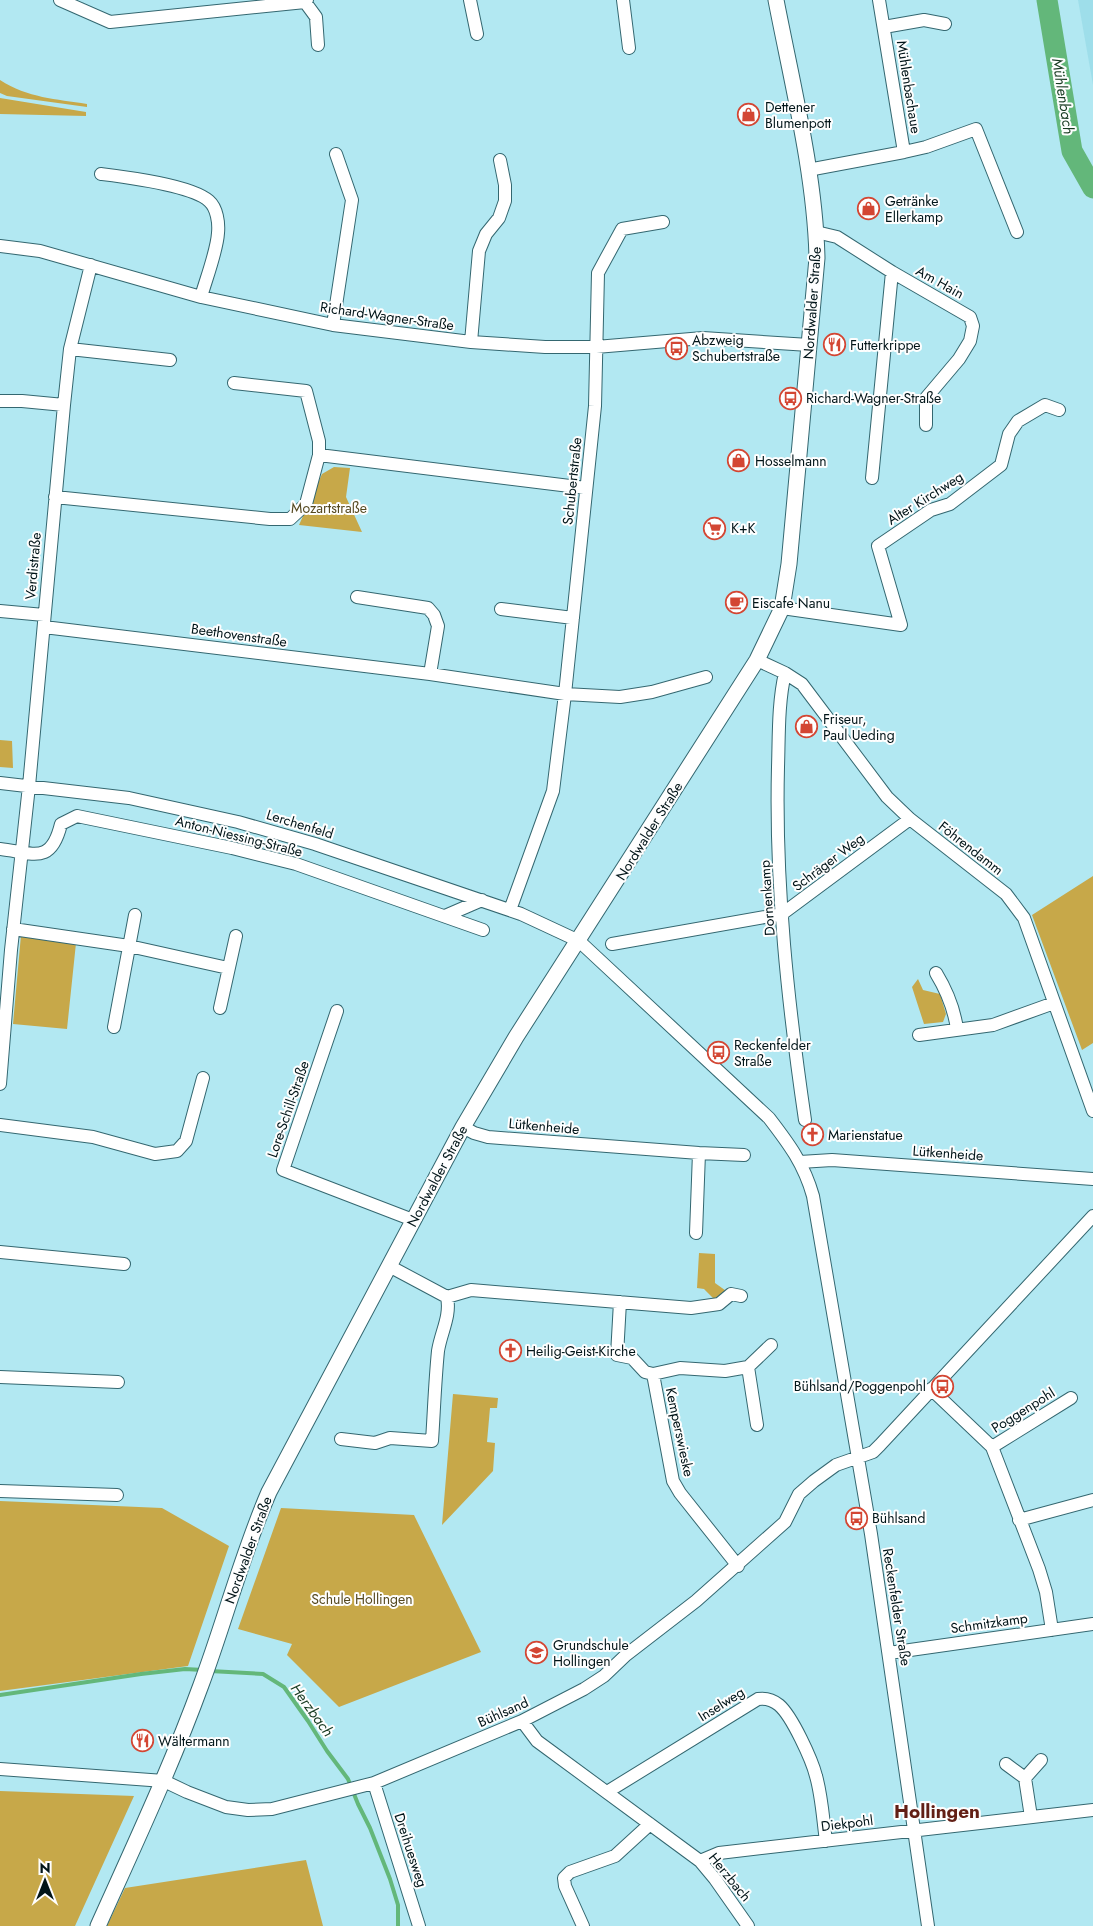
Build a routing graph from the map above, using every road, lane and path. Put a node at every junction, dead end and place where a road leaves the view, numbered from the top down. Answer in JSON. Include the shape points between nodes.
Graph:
{"nodes":[{"id":1,"x":60,"y":0,"type":"edge"},
{"id":2,"x":470,"y":0,"type":"edge"},
{"id":3,"x":623,"y":0,"type":"edge"},
{"id":4,"x":776,"y":0,"type":"edge"},
{"id":5,"x":880,"y":0,"type":"edge"},
{"id":6,"x":306,"y":1,"type":"edge"},
{"id":7,"x":945,"y":24,"type":"dead end"},
{"id":8,"x":884,"y":27,"type":"junction"},
{"id":9,"x":477,"y":34,"type":"dead end"},
{"id":10,"x":318,"y":45,"type":"dead end"},
{"id":11,"x":629,"y":48,"type":"dead end"},
{"id":12,"x":904,"y":152,"type":"junction"},
{"id":13,"x":336,"y":154,"type":"dead end"},
{"id":14,"x":500,"y":160,"type":"dead end"},
{"id":15,"x":808,"y":170,"type":"junction"},
{"id":16,"x":101,"y":174,"type":"dead end"},
{"id":17,"x":664,"y":222,"type":"dead end"},
{"id":18,"x":816,"y":232,"type":"junction"},
{"id":19,"x":1017,"y":232,"type":"dead end"},
{"id":20,"x":0,"y":246,"type":"edge"},
{"id":21,"x":91,"y":265,"type":"junction"},
{"id":22,"x":892,"y":272,"type":"junction"},
{"id":23,"x":202,"y":297,"type":"junction"},
{"id":24,"x":333,"y":325,"type":"junction"},
{"id":25,"x":471,"y":342,"type":"junction"},
{"id":26,"x":809,"y":345,"type":"junction"},
{"id":27,"x":596,"y":347,"type":"junction"},
{"id":28,"x":70,"y":349,"type":"junction"},
{"id":29,"x":170,"y":360,"type":"dead end"},
{"id":30,"x":234,"y":383,"type":"dead end"},
{"id":31,"x":0,"y":401,"type":"edge"},
{"id":32,"x":64,"y":405,"type":"junction"},
{"id":33,"x":1059,"y":410,"type":"dead end"},
{"id":34,"x":926,"y":425,"type":"dead end"},
{"id":35,"x":319,"y":456,"type":"junction"},
{"id":36,"x":872,"y":478,"type":"dead end"},
{"id":37,"x":586,"y":488,"type":"junction"},
{"id":38,"x":55,"y":497,"type":"junction"},
{"id":39,"x":357,"y":597,"type":"dead end"},
{"id":40,"x":782,"y":608,"type":"junction"},
{"id":41,"x":501,"y":610,"type":"dead end"},
{"id":42,"x":0,"y":611,"type":"edge"},
{"id":43,"x":573,"y":618,"type":"junction"},
{"id":44,"x":44,"y":621,"type":"junction"},
{"id":45,"x":757,"y":660,"type":"junction"},
{"id":46,"x":785,"y":673,"type":"junction"},
{"id":47,"x":430,"y":674,"type":"junction"},
{"id":48,"x":706,"y":676,"type":"dead end"},
{"id":49,"x":566,"y":694,"type":"junction"},
{"id":50,"x":0,"y":782,"type":"edge"},
{"id":51,"x":29,"y":786,"type":"junction"},
{"id":52,"x":910,"y":819,"type":"junction"},
{"id":53,"x":0,"y":850,"type":"edge"},
{"id":54,"x":21,"y":852,"type":"junction"},
{"id":55,"x":482,"y":900,"type":"junction"},
{"id":56,"x":510,"y":910,"type":"junction"},
{"id":57,"x":782,"y":914,"type":"junction"},
{"id":58,"x":135,"y":915,"type":"dead end"},
{"id":59,"x":445,"y":916,"type":"junction"},
{"id":60,"x":13,"y":929,"type":"junction"},
{"id":61,"x":483,"y":930,"type":"dead end"},
{"id":62,"x":236,"y":936,"type":"dead end"},
{"id":63,"x":579,"y":941,"type":"junction"},
{"id":64,"x":612,"y":944,"type":"dead end"},
{"id":65,"x":129,"y":946,"type":"junction"},
{"id":66,"x":6,"y":949,"type":"edge"},
{"id":67,"x":228,"y":968,"type":"junction"},
{"id":68,"x":936,"y":973,"type":"dead end"},
{"id":69,"x":1054,"y":1003,"type":"junction"},
{"id":70,"x":220,"y":1008,"type":"dead end"},
{"id":71,"x":338,"y":1011,"type":"dead end"},
{"id":72,"x":114,"y":1027,"type":"dead end"},
{"id":73,"x":957,"y":1029,"type":"junction"},
{"id":74,"x":918,"y":1035,"type":"dead end"},
{"id":75,"x":203,"y":1078,"type":"dead end"},
{"id":76,"x":0,"y":1084,"type":"edge"},
{"id":77,"x":1093,"y":1111,"type":"edge"},
{"id":78,"x":804,"y":1120,"type":"dead end"},
{"id":79,"x":0,"y":1124,"type":"edge"},
{"id":80,"x":462,"y":1127,"type":"junction"},
{"id":81,"x":699,"y":1153,"type":"junction"},
{"id":82,"x":744,"y":1155,"type":"dead end"},
{"id":83,"x":800,"y":1162,"type":"junction"},
{"id":84,"x":1093,"y":1179,"type":"edge"},
{"id":85,"x":1093,"y":1216,"type":"edge"},
{"id":86,"x":413,"y":1220,"type":"junction"},
{"id":87,"x":696,"y":1233,"type":"dead end"},
{"id":88,"x":0,"y":1252,"type":"edge"},
{"id":89,"x":124,"y":1264,"type":"dead end"},
{"id":90,"x":389,"y":1266,"type":"junction"},
{"id":91,"x":742,"y":1296,"type":"dead end"},
{"id":92,"x":447,"y":1297,"type":"junction"},
{"id":93,"x":620,"y":1302,"type":"junction"},
{"id":94,"x":771,"y":1345,"type":"dead end"},
{"id":95,"x":748,"y":1366,"type":"junction"},
{"id":96,"x":653,"y":1374,"type":"junction"},
{"id":97,"x":0,"y":1377,"type":"edge"},
{"id":98,"x":118,"y":1382,"type":"dead end"},
{"id":99,"x":931,"y":1389,"type":"junction"},
{"id":100,"x":1071,"y":1398,"type":"dead end"},
{"id":101,"x":757,"y":1425,"type":"dead end"},
{"id":102,"x":341,"y":1439,"type":"dead end"},
{"id":103,"x":992,"y":1447,"type":"junction"},
{"id":104,"x":858,"y":1457,"type":"junction"},
{"id":105,"x":0,"y":1491,"type":"edge"},
{"id":106,"x":117,"y":1495,"type":"dead end"},
{"id":107,"x":1093,"y":1500,"type":"edge"},
{"id":108,"x":1020,"y":1520,"type":"junction"},
{"id":109,"x":738,"y":1566,"type":"junction"},
{"id":110,"x":1093,"y":1624,"type":"edge"},
{"id":111,"x":1052,"y":1630,"type":"junction"},
{"id":112,"x":889,"y":1653,"type":"junction"},
{"id":113,"x":522,"y":1721,"type":"junction"},
{"id":114,"x":1041,"y":1760,"type":"dead end"},
{"id":115,"x":1006,"y":1764,"type":"dead end"},
{"id":116,"x":0,"y":1769,"type":"edge"},
{"id":117,"x":1025,"y":1778,"type":"junction"},
{"id":118,"x":164,"y":1781,"type":"junction"},
{"id":119,"x":374,"y":1783,"type":"junction"},
{"id":120,"x":606,"y":1792,"type":"junction"},
{"id":121,"x":1093,"y":1810,"type":"edge"},
{"id":122,"x":1030,"y":1817,"type":"junction"},
{"id":123,"x":650,"y":1824,"type":"junction"},
{"id":124,"x":914,"y":1830,"type":"junction"},
{"id":125,"x":826,"y":1842,"type":"junction"},
{"id":126,"x":700,"y":1861,"type":"junction"},
{"id":127,"x":98,"y":1926,"type":"edge"},
{"id":128,"x":419,"y":1926,"type":"edge"},
{"id":129,"x":582,"y":1926,"type":"edge"},
{"id":130,"x":748,"y":1926,"type":"edge"},
{"id":131,"x":928,"y":1926,"type":"edge"}],
"edges":[{"from":1,"to":6,"type":"street","via":[[110,22]]},
{"from":2,"to":9,"type":"street"},
{"from":3,"to":11,"type":"street"},
{"from":4,"to":15,"type":"main road","name":"Nordwalder Straße"},
{"from":5,"to":8,"type":"street","name":"Mühlenbachaue"},
{"from":6,"to":10,"type":"street","via":[[316,17]]},
{"from":7,"to":8,"type":"street","name":"Mühlenbachaue","via":[[924,20]]},
{"from":8,"to":12,"type":"street","name":"Mühlenbachaue"},
{"from":12,"to":15,"type":"street","name":"Mühlenbachaue"},
{"from":12,"to":19,"type":"street","name":"Mühlenbachaue","via":[[976,129]]},
{"from":13,"to":24,"type":"street","via":[[352,200]]},
{"from":14,"to":25,"type":"street","via":[[506,185],[505,201],[499,218],[486,234],[479,251]]},
{"from":15,"to":18,"type":"main road","name":"Nordwalder Straße"},
{"from":16,"to":23,"type":"street","via":[[196,192],[210,202],[218,217],[218,234]]},
{"from":17,"to":27,"type":"street","name":"Schubertstraße","via":[[622,230],[598,273]]},
{"from":18,"to":22,"type":"street","via":[[837,237]]},
{"from":18,"to":26,"type":"main road","name":"Nordwalder Straße"},
{"from":20,"to":21,"type":"street","name":"Richard-Wagner-Straße","via":[[40,251]]},
{"from":21,"to":23,"type":"street","name":"Richard-Wagner-Straße"},
{"from":21,"to":28,"type":"street","name":"Verdistraße"},
{"from":22,"to":34,"type":"street","name":"Am Hain","via":[[970,317],[970,341],[926,398]]},
{"from":22,"to":36,"type":"street"},
{"from":23,"to":24,"type":"street","name":"Richard-Wagner-Straße"},
{"from":24,"to":25,"type":"street","name":"Richard-Wagner-Straße"},
{"from":25,"to":27,"type":"street","name":"Richard-Wagner-Straße"},
{"from":26,"to":27,"type":"street","name":"Richard-Wagner-Straße","via":[[703,338]]},
{"from":26,"to":40,"type":"main road","name":"Nordwalder Straße"},
{"from":27,"to":37,"type":"street","name":"Schubertstraße","via":[[595,406]]},
{"from":28,"to":29,"type":"street"},
{"from":28,"to":32,"type":"street","name":"Verdistraße"},
{"from":30,"to":35,"type":"street","via":[[306,391],[320,441]]},
{"from":31,"to":32,"type":"street"},
{"from":32,"to":38,"type":"street","name":"Verdistraße"},
{"from":33,"to":40,"type":"street","name":"Alter Kirchweg","via":[[1045,405],[1018,421],[1009,434],[1001,465],[950,504],[931,510],[878,546],[901,625]]},
{"from":35,"to":37,"type":"street"},
{"from":35,"to":38,"type":"street","via":[[306,504],[290,519]]},
{"from":37,"to":43,"type":"street","name":"Schubertstraße"},
{"from":38,"to":44,"type":"street","name":"Verdistraße"},
{"from":39,"to":47,"type":"street","via":[[428,608],[438,626]]},
{"from":40,"to":45,"type":"main road","name":"Nordwalder Straße"},
{"from":41,"to":43,"type":"street"},
{"from":42,"to":44,"type":"street","name":"Beethovenstraße"},
{"from":43,"to":49,"type":"street","name":"Schubertstraße"},
{"from":44,"to":47,"type":"street","name":"Beethovenstraße"},
{"from":44,"to":51,"type":"street","name":"Verdistraße"},
{"from":45,"to":46,"type":"street","name":"Föhrendamm"},
{"from":45,"to":63,"type":"main road","name":"Nordwalder Straße"},
{"from":46,"to":52,"type":"street","name":"Föhrendamm","via":[[802,684],[888,797]]},
{"from":46,"to":57,"type":"street","name":"Dornenkamp","via":[[780,709],[777,813]]},
{"from":47,"to":49,"type":"street","name":"Beethovenstraße"},
{"from":48,"to":49,"type":"street","name":"Beethovenstraße","via":[[620,698]]},
{"from":49,"to":56,"type":"street","name":"Schubertstraße","via":[[553,791]]},
{"from":50,"to":51,"type":"street","name":"Lerchenfeld"},
{"from":51,"to":54,"type":"street","name":"Verdistraße"},
{"from":51,"to":55,"type":"street","name":"Lerchenfeld","via":[[129,798],[238,822]]},
{"from":52,"to":57,"type":"street","name":"Schräger Weg"},
{"from":52,"to":69,"type":"street","name":"Föhrendamm","via":[[1006,894],[1024,918]]},
{"from":53,"to":54,"type":"street","name":"Anton-Niessing-Straße"},
{"from":54,"to":59,"type":"street","name":"Anton-Niessing-Straße","via":[[38,854],[50,850],[58,839],[62,824],[77,816],[296,864]]},
{"from":54,"to":60,"type":"street","name":"Verdistraße"},
{"from":55,"to":56,"type":"street","name":"Lerchenfeld"},
{"from":55,"to":59,"type":"street"},
{"from":56,"to":63,"type":"street","name":"Lerchenfeld"},
{"from":57,"to":64,"type":"street","name":"Schräger Weg"},
{"from":57,"to":78,"type":"street","name":"Dornenkamp"},
{"from":58,"to":65,"type":"street"},
{"from":59,"to":61,"type":"street","name":"Anton-Niessing-Straße"},
{"from":60,"to":65,"type":"street"},
{"from":60,"to":66,"type":"street","name":"Verdistraße"},
{"from":62,"to":67,"type":"street"},
{"from":63,"to":80,"type":"main road","name":"Nordwalder Straße"},
{"from":63,"to":83,"type":"street","name":"Reckenfelder Straße","via":[[769,1118]]},
{"from":65,"to":67,"type":"street"},
{"from":65,"to":72,"type":"street"},
{"from":66,"to":76,"type":"street","name":"Verdistraße"},
{"from":67,"to":70,"type":"street"},
{"from":68,"to":73,"type":"street","via":[[947,991]]},
{"from":69,"to":73,"type":"street","via":[[993,1025]]},
{"from":69,"to":77,"type":"street","name":"Föhrendamm"},
{"from":71,"to":86,"type":"street","name":"Lore-Schill-Straße","via":[[283,1170]]},
{"from":73,"to":74,"type":"street"},
{"from":75,"to":79,"type":"street","via":[[186,1141],[177,1151],[155,1154],[93,1137]]},
{"from":80,"to":81,"type":"street","name":"Lütkenheide","via":[[488,1136]]},
{"from":80,"to":86,"type":"main road","name":"Nordwalder Straße"},
{"from":81,"to":82,"type":"street","name":"Lütkenheide"},
{"from":81,"to":87,"type":"street"},
{"from":83,"to":84,"type":"street","name":"Lütkenheide","via":[[832,1160]]},
{"from":83,"to":104,"type":"street","name":"Reckenfelder Straße","via":[[813,1196]]},
{"from":85,"to":99,"type":"street","name":"Bühlsand"},
{"from":86,"to":90,"type":"main road","name":"Nordwalder Straße"},
{"from":88,"to":89,"type":"street"},
{"from":90,"to":92,"type":"street"},
{"from":90,"to":118,"type":"main road","name":"Nordwalder Straße","via":[[269,1492],[202,1684]]},
{"from":91,"to":93,"type":"street","via":[[731,1294],[719,1304],[691,1308]]},
{"from":92,"to":93,"type":"street","via":[[472,1290]]},
{"from":92,"to":102,"type":"street","via":[[449,1305],[438,1350],[432,1441]]},
{"from":93,"to":96,"type":"street","name":"Kemperswieske","via":[[617,1355],[632,1358],[645,1372]]},
{"from":94,"to":95,"type":"street"},
{"from":95,"to":96,"type":"street","name":"Kemperswieske","via":[[724,1371],[680,1368]]},
{"from":95,"to":101,"type":"street"},
{"from":96,"to":109,"type":"street","name":"Kemperswieske","via":[[673,1481]]},
{"from":97,"to":98,"type":"street"},
{"from":99,"to":103,"type":"street","name":"Poggenpohl"},
{"from":99,"to":104,"type":"street","name":"Bühlsand","via":[[880,1445]]},
{"from":100,"to":103,"type":"street","name":"Poggenpohl"},
{"from":103,"to":108,"type":"street","name":"Poggenpohl"},
{"from":104,"to":109,"type":"street","name":"Bühlsand","via":[[836,1465],[799,1494],[785,1522]]},
{"from":104,"to":112,"type":"street","name":"Reckenfelder Straße"},
{"from":105,"to":106,"type":"street"},
{"from":107,"to":108,"type":"street"},
{"from":108,"to":111,"type":"street","name":"Poggenpohl","via":[[1046,1592]]},
{"from":109,"to":113,"type":"street","name":"Bühlsand","via":[[604,1676]]},
{"from":110,"to":111,"type":"street","name":"Schmitzkamp"},
{"from":111,"to":112,"type":"street","name":"Schmitzkamp"},
{"from":112,"to":124,"type":"street","name":"Reckenfelder Straße"},
{"from":113,"to":119,"type":"street","name":"Bühlsand"},
{"from":113,"to":120,"type":"street","name":"Herzbach","via":[[537,1741]]},
{"from":114,"to":117,"type":"street"},
{"from":115,"to":117,"type":"street"},
{"from":116,"to":118,"type":"street"},
{"from":117,"to":122,"type":"street"},
{"from":118,"to":119,"type":"street","name":"Bühlsand","via":[[226,1807],[248,1810],[272,1809]]},
{"from":118,"to":127,"type":"main road","name":"Nordwalder Straße"},
{"from":119,"to":128,"type":"street","name":"Dreihuesweg"},
{"from":120,"to":123,"type":"street","name":"Herzbach"},
{"from":120,"to":125,"type":"street","name":"Inselweg","via":[[758,1699],[765,1698],[779,1704],[795,1727],[810,1759],[816,1776]]},
{"from":121,"to":122,"type":"street","name":"Diekpohl"},
{"from":122,"to":124,"type":"street","name":"Diekpohl"},
{"from":123,"to":126,"type":"street","name":"Herzbach"},
{"from":123,"to":129,"type":"street","via":[[614,1856],[570,1872],[564,1878]]},
{"from":124,"to":125,"type":"street","name":"Diekpohl"},
{"from":124,"to":131,"type":"street","name":"Reckenfelder Straße"},
{"from":125,"to":126,"type":"street","name":"Diekpohl","via":[[718,1853]]},
{"from":126,"to":130,"type":"street","name":"Herzbach"}]}
